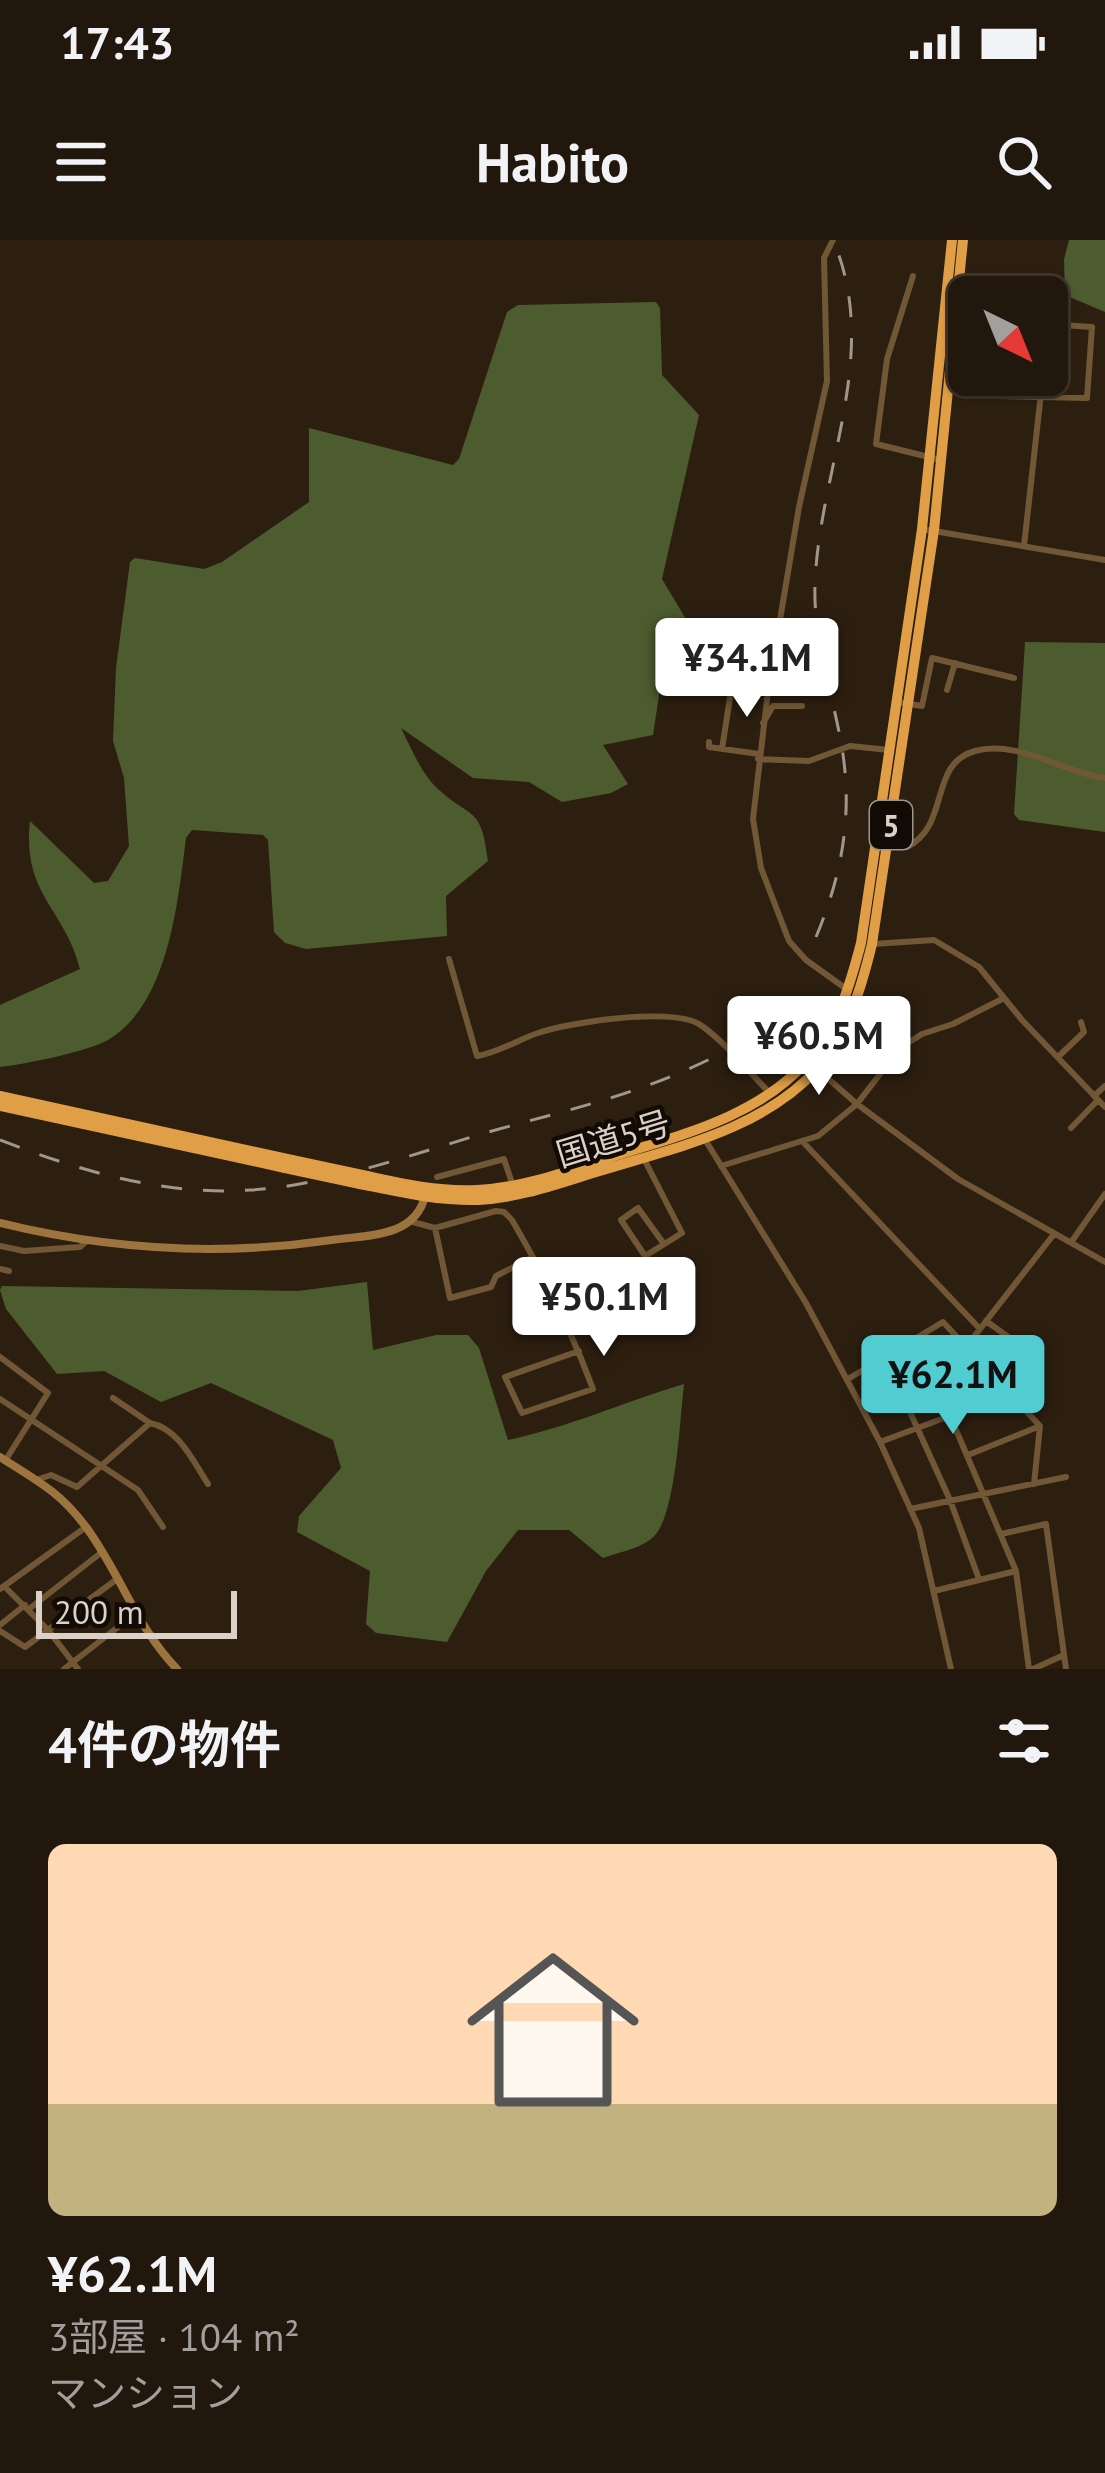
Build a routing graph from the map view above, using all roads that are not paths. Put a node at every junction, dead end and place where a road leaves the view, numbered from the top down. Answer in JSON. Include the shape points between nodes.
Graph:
{"nodes":[{"id":1,"x":833,"y":240,"type":"edge"},
{"id":2,"x":952,"y":240,"type":"edge"},
{"id":3,"x":963,"y":240,"type":"edge"},
{"id":4,"x":913,"y":276,"type":"dead end"},
{"id":5,"x":1068,"y":326,"type":"edge"},
{"id":6,"x":998,"y":396,"type":"edge"},
{"id":7,"x":1039,"y":398,"type":"junction"},
{"id":8,"x":936,"y":458,"type":"junction"},
{"id":9,"x":928,"y":530,"type":"junction"},
{"id":10,"x":1024,"y":546,"type":"junction"},
{"id":11,"x":1105,"y":560,"type":"edge"},
{"id":12,"x":955,"y":663,"type":"junction"},
{"id":13,"x":692,"y":677,"type":"dead end"},
{"id":14,"x":1014,"y":678,"type":"dead end"},
{"id":15,"x":731,"y":685,"type":"junction"},
{"id":16,"x":946,"y":690,"type":"dead end"},
{"id":17,"x":768,"y":691,"type":"junction"},
{"id":18,"x":903,"y":702,"type":"junction"},
{"id":19,"x":802,"y":706,"type":"dead end"},
{"id":20,"x":763,"y":723,"type":"junction"},
{"id":21,"x":709,"y":742,"type":"dead end"},
{"id":22,"x":722,"y":749,"type":"junction"},
{"id":23,"x":896,"y":751,"type":"junction"},
{"id":24,"x":758,"y":757,"type":"junction"},
{"id":25,"x":1105,"y":778,"type":"edge"},
{"id":26,"x":882,"y":843,"type":"junction"},
{"id":27,"x":866,"y":944,"type":"junction"},
{"id":28,"x":449,"y":959,"type":"dead end"},
{"id":29,"x":849,"y":989,"type":"junction"},
{"id":30,"x":1004,"y":998,"type":"junction"},
{"id":31,"x":1081,"y":1022,"type":"dead end"},
{"id":32,"x":1058,"y":1057,"type":"junction"},
{"id":33,"x":813,"y":1065,"type":"junction"},
{"id":34,"x":1105,"y":1086,"type":"edge"},
{"id":35,"x":0,"y":1096,"type":"edge"},
{"id":36,"x":774,"y":1098,"type":"junction"},
{"id":37,"x":1099,"y":1101,"type":"edge"},
{"id":38,"x":857,"y":1104,"type":"junction"},
{"id":39,"x":0,"y":1106,"type":"edge"},
{"id":40,"x":1071,"y":1128,"type":"dead end"},
{"id":41,"x":702,"y":1133,"type":"junction"},
{"id":42,"x":802,"y":1142,"type":"junction"},
{"id":43,"x":641,"y":1153,"type":"junction"},
{"id":44,"x":288,"y":1164,"type":"junction"},
{"id":45,"x":721,"y":1166,"type":"junction"},
{"id":46,"x":437,"y":1178,"type":"dead end"},
{"id":47,"x":513,"y":1191,"type":"junction"},
{"id":48,"x":425,"y":1193,"type":"junction"},
{"id":49,"x":1105,"y":1194,"type":"edge"},
{"id":50,"x":409,"y":1221,"type":"junction"},
{"id":51,"x":0,"y":1223,"type":"edge"},
{"id":52,"x":435,"y":1228,"type":"junction"},
{"id":53,"x":1054,"y":1234,"type":"junction"},
{"id":54,"x":88,"y":1240,"type":"junction"},
{"id":55,"x":1072,"y":1241,"type":"junction"},
{"id":56,"x":664,"y":1244,"type":"junction"},
{"id":57,"x":0,"y":1246,"type":"edge"},
{"id":58,"x":533,"y":1257,"type":"junction"},
{"id":59,"x":1104,"y":1260,"type":"edge"},
{"id":60,"x":986,"y":1321,"type":"junction"},
{"id":61,"x":980,"y":1329,"type":"junction"},
{"id":62,"x":917,"y":1338,"type":"junction"},
{"id":63,"x":1014,"y":1341,"type":"dead end"},
{"id":64,"x":967,"y":1347,"type":"junction"},
{"id":65,"x":579,"y":1351,"type":"junction"},
{"id":66,"x":0,"y":1357,"type":"edge"},
{"id":67,"x":885,"y":1357,"type":"junction"},
{"id":68,"x":988,"y":1369,"type":"junction"},
{"id":69,"x":848,"y":1379,"type":"junction"},
{"id":70,"x":938,"y":1388,"type":"junction"},
{"id":71,"x":1011,"y":1394,"type":"junction"},
{"id":72,"x":113,"y":1397,"type":"dead end"},
{"id":73,"x":0,"y":1399,"type":"edge"},
{"id":74,"x":9,"y":1406,"type":"junction"},
{"id":75,"x":951,"y":1416,"type":"junction"},
{"id":76,"x":0,"y":1419,"type":"edge"},
{"id":77,"x":31,"y":1420,"type":"junction"},
{"id":78,"x":150,"y":1423,"type":"junction"},
{"id":79,"x":1040,"y":1426,"type":"junction"},
{"id":80,"x":916,"y":1429,"type":"junction"},
{"id":81,"x":880,"y":1442,"type":"junction"},
{"id":82,"x":968,"y":1455,"type":"junction"},
{"id":83,"x":3,"y":1459,"type":"edge"},
{"id":84,"x":100,"y":1465,"type":"junction"},
{"id":85,"x":1066,"y":1477,"type":"dead end"},
{"id":86,"x":40,"y":1479,"type":"junction"},
{"id":87,"x":208,"y":1484,"type":"dead end"},
{"id":88,"x":1034,"y":1484,"type":"junction"},
{"id":89,"x":985,"y":1494,"type":"junction"},
{"id":90,"x":950,"y":1500,"type":"junction"},
{"id":91,"x":910,"y":1509,"type":"junction"},
{"id":92,"x":86,"y":1527,"type":"junction"},
{"id":93,"x":163,"y":1527,"type":"dead end"},
{"id":94,"x":1001,"y":1534,"type":"junction"},
{"id":95,"x":102,"y":1552,"type":"junction"},
{"id":96,"x":1016,"y":1570,"type":"junction"},
{"id":97,"x":116,"y":1579,"type":"junction"},
{"id":98,"x":979,"y":1579,"type":"junction"},
{"id":99,"x":2,"y":1588,"type":"edge"},
{"id":100,"x":934,"y":1591,"type":"junction"},
{"id":101,"x":27,"y":1607,"type":"junction"},
{"id":102,"x":136,"y":1613,"type":"junction"},
{"id":103,"x":0,"y":1628,"type":"edge"},
{"id":104,"x":48,"y":1630,"type":"junction"},
{"id":105,"x":1064,"y":1654,"type":"junction"},
{"id":106,"x":71,"y":1661,"type":"junction"},
{"id":107,"x":64,"y":1669,"type":"edge"},
{"id":108,"x":78,"y":1669,"type":"edge"},
{"id":109,"x":177,"y":1669,"type":"edge"},
{"id":110,"x":951,"y":1669,"type":"edge"},
{"id":111,"x":1031,"y":1669,"type":"edge"},
{"id":112,"x":1066,"y":1669,"type":"edge"}],
"edges":[{"from":1,"to":17,"type":"street","via":[[824,258],[825,400]]},
{"from":2,"to":8,"type":"highway","name":"国道5号","number":"5"},
{"from":3,"to":8,"type":"highway","name":"国道5号","number":"5"},
{"from":4,"to":8,"type":"street","via":[[887,359],[876,444]]},
{"from":5,"to":7,"type":"street","via":[[1092,328],[1087,398]]},
{"from":6,"to":7,"type":"street"},
{"from":7,"to":10,"type":"street"},
{"from":8,"to":9,"type":"highway","name":"国道5号","number":"5"},
{"from":9,"to":10,"type":"street"},
{"from":9,"to":18,"type":"highway","name":"国道5号","number":"5"},
{"from":10,"to":11,"type":"street"},
{"from":12,"to":14,"type":"street"},
{"from":12,"to":16,"type":"street"},
{"from":12,"to":18,"type":"street","via":[[932,658],[922,706]]},
{"from":13,"to":15,"type":"street"},
{"from":15,"to":17,"type":"street"},
{"from":15,"to":22,"type":"street"},
{"from":17,"to":20,"type":"street"},
{"from":18,"to":23,"type":"highway","name":"国道5号","number":"5"},
{"from":19,"to":20,"type":"street","via":[[773,706]]},
{"from":20,"to":24,"type":"street"},
{"from":21,"to":22,"type":"street"},
{"from":22,"to":24,"type":"street"},
{"from":23,"to":24,"type":"street","via":[[850,746],[808,760]]},
{"from":23,"to":26,"type":"highway","name":"国道5号","number":"5"},
{"from":24,"to":29,"type":"street","via":[[754,838],[780,926],[806,960]]},
{"from":25,"to":26,"type":"street","via":[[998,749],[972,751],[944,780],[927,832],[907,847]]},
{"from":26,"to":27,"type":"highway","name":"国道5号","number":"5"},
{"from":27,"to":29,"type":"highway","name":"国道5号","number":"5"},
{"from":27,"to":30,"type":"street","via":[[944,943]]},
{"from":27,"to":33,"type":"highway","name":"国道5号","number":"5","via":[[853,1008]]},
{"from":28,"to":36,"type":"street","via":[[477,1056],[577,1023],[685,1018],[701,1024]]},
{"from":29,"to":33,"type":"highway","name":"国道5号","number":"5"},
{"from":30,"to":32,"type":"street"},
{"from":30,"to":38,"type":"street","via":[[900,1048]]},
{"from":31,"to":32,"type":"street","via":[[1084,1032]]},
{"from":32,"to":37,"type":"street"},
{"from":33,"to":36,"type":"highway","name":"国道5号","number":"5"},
{"from":33,"to":38,"type":"street"},
{"from":34,"to":37,"type":"street"},
{"from":35,"to":44,"type":"highway","name":"国道5号","number":"5"},
{"from":36,"to":41,"type":"highway","name":"国道5号","number":"5"},
{"from":37,"to":40,"type":"street"},
{"from":38,"to":42,"type":"street"},
{"from":38,"to":53,"type":"street","via":[[958,1179]]},
{"from":39,"to":44,"type":"highway","name":"国道5号","number":"5"},
{"from":41,"to":43,"type":"highway","name":"国道5号","number":"5"},
{"from":41,"to":45,"type":"street"},
{"from":42,"to":45,"type":"street"},
{"from":42,"to":61,"type":"street"},
{"from":43,"to":47,"type":"highway","name":"国道5号","number":"5"},
{"from":43,"to":56,"type":"street","via":[[682,1233]]},
{"from":44,"to":48,"type":"highway","name":"国道5号","number":"5","bridge":true},
{"from":45,"to":69,"type":"street"},
{"from":46,"to":47,"type":"street","via":[[504,1159]]},
{"from":47,"to":48,"type":"highway","name":"国道5号","number":"5","via":[[473,1200]]},
{"from":48,"to":50,"type":"street"},
{"from":49,"to":55,"type":"street"},
{"from":50,"to":52,"type":"street"},
{"from":50,"to":54,"type":"street","via":[[378,1235],[246,1250]]},
{"from":51,"to":54,"type":"street"},
{"from":52,"to":58,"type":"street","via":[[504,1212]]},
{"from":52,"to":58,"type":"street","via":[[450,1298],[490,1287]]},
{"from":53,"to":55,"type":"street"},
{"from":53,"to":60,"type":"street"},
{"from":54,"to":57,"type":"street","via":[[24,1251]]},
{"from":55,"to":59,"type":"street"},
{"from":56,"to":56,"type":"street","via":[[645,1256],[621,1220],[638,1208]]},
{"from":58,"to":65,"type":"street"},
{"from":60,"to":61,"type":"street"},
{"from":60,"to":63,"type":"street"},
{"from":61,"to":64,"type":"street"},
{"from":62,"to":64,"type":"street","via":[[944,1322]]},
{"from":62,"to":67,"type":"street"},
{"from":62,"to":70,"type":"street"},
{"from":64,"to":68,"type":"street"},
{"from":65,"to":65,"type":"street","via":[[505,1377],[522,1413],[593,1389]]},
{"from":66,"to":77,"type":"street","via":[[48,1393]]},
{"from":67,"to":69,"type":"street"},
{"from":67,"to":80,"type":"street"},
{"from":68,"to":70,"type":"street"},
{"from":68,"to":71,"type":"street"},
{"from":69,"to":81,"type":"street"},
{"from":70,"to":75,"type":"street"},
{"from":71,"to":75,"type":"street"},
{"from":71,"to":79,"type":"street"},
{"from":72,"to":78,"type":"street"},
{"from":73,"to":74,"type":"street"},
{"from":74,"to":76,"type":"street"},
{"from":74,"to":77,"type":"street"},
{"from":75,"to":80,"type":"street"},
{"from":75,"to":82,"type":"street"},
{"from":77,"to":83,"type":"street"},
{"from":77,"to":84,"type":"street"},
{"from":78,"to":84,"type":"street"},
{"from":78,"to":87,"type":"street","via":[[174,1436]]},
{"from":79,"to":82,"type":"street"},
{"from":79,"to":88,"type":"street"},
{"from":80,"to":81,"type":"street"},
{"from":80,"to":90,"type":"street"},
{"from":81,"to":91,"type":"street"},
{"from":82,"to":89,"type":"street"},
{"from":83,"to":86,"type":"street"},
{"from":84,"to":86,"type":"street","via":[[77,1487],[51,1474]]},
{"from":84,"to":93,"type":"street","via":[[138,1490]]},
{"from":85,"to":88,"type":"street"},
{"from":86,"to":92,"type":"street"},
{"from":88,"to":89,"type":"street"},
{"from":89,"to":90,"type":"street"},
{"from":89,"to":94,"type":"street"},
{"from":90,"to":91,"type":"street"},
{"from":90,"to":98,"type":"street"},
{"from":91,"to":100,"type":"street"},
{"from":92,"to":95,"type":"street"},
{"from":92,"to":99,"type":"street"},
{"from":94,"to":96,"type":"street"},
{"from":94,"to":105,"type":"street","via":[[1046,1524]]},
{"from":95,"to":97,"type":"street"},
{"from":95,"to":101,"type":"street"},
{"from":96,"to":98,"type":"street"},
{"from":96,"to":111,"type":"street"},
{"from":97,"to":102,"type":"street"},
{"from":97,"to":104,"type":"street"},
{"from":98,"to":100,"type":"street"},
{"from":99,"to":101,"type":"street"},
{"from":100,"to":110,"type":"street"},
{"from":101,"to":103,"type":"street"},
{"from":101,"to":104,"type":"street"},
{"from":102,"to":106,"type":"street"},
{"from":102,"to":109,"type":"street"},
{"from":103,"to":104,"type":"street","via":[[25,1647]]},
{"from":104,"to":106,"type":"street"},
{"from":105,"to":111,"type":"street"},
{"from":105,"to":112,"type":"street"},
{"from":106,"to":107,"type":"street"},
{"from":106,"to":108,"type":"street"}]}
